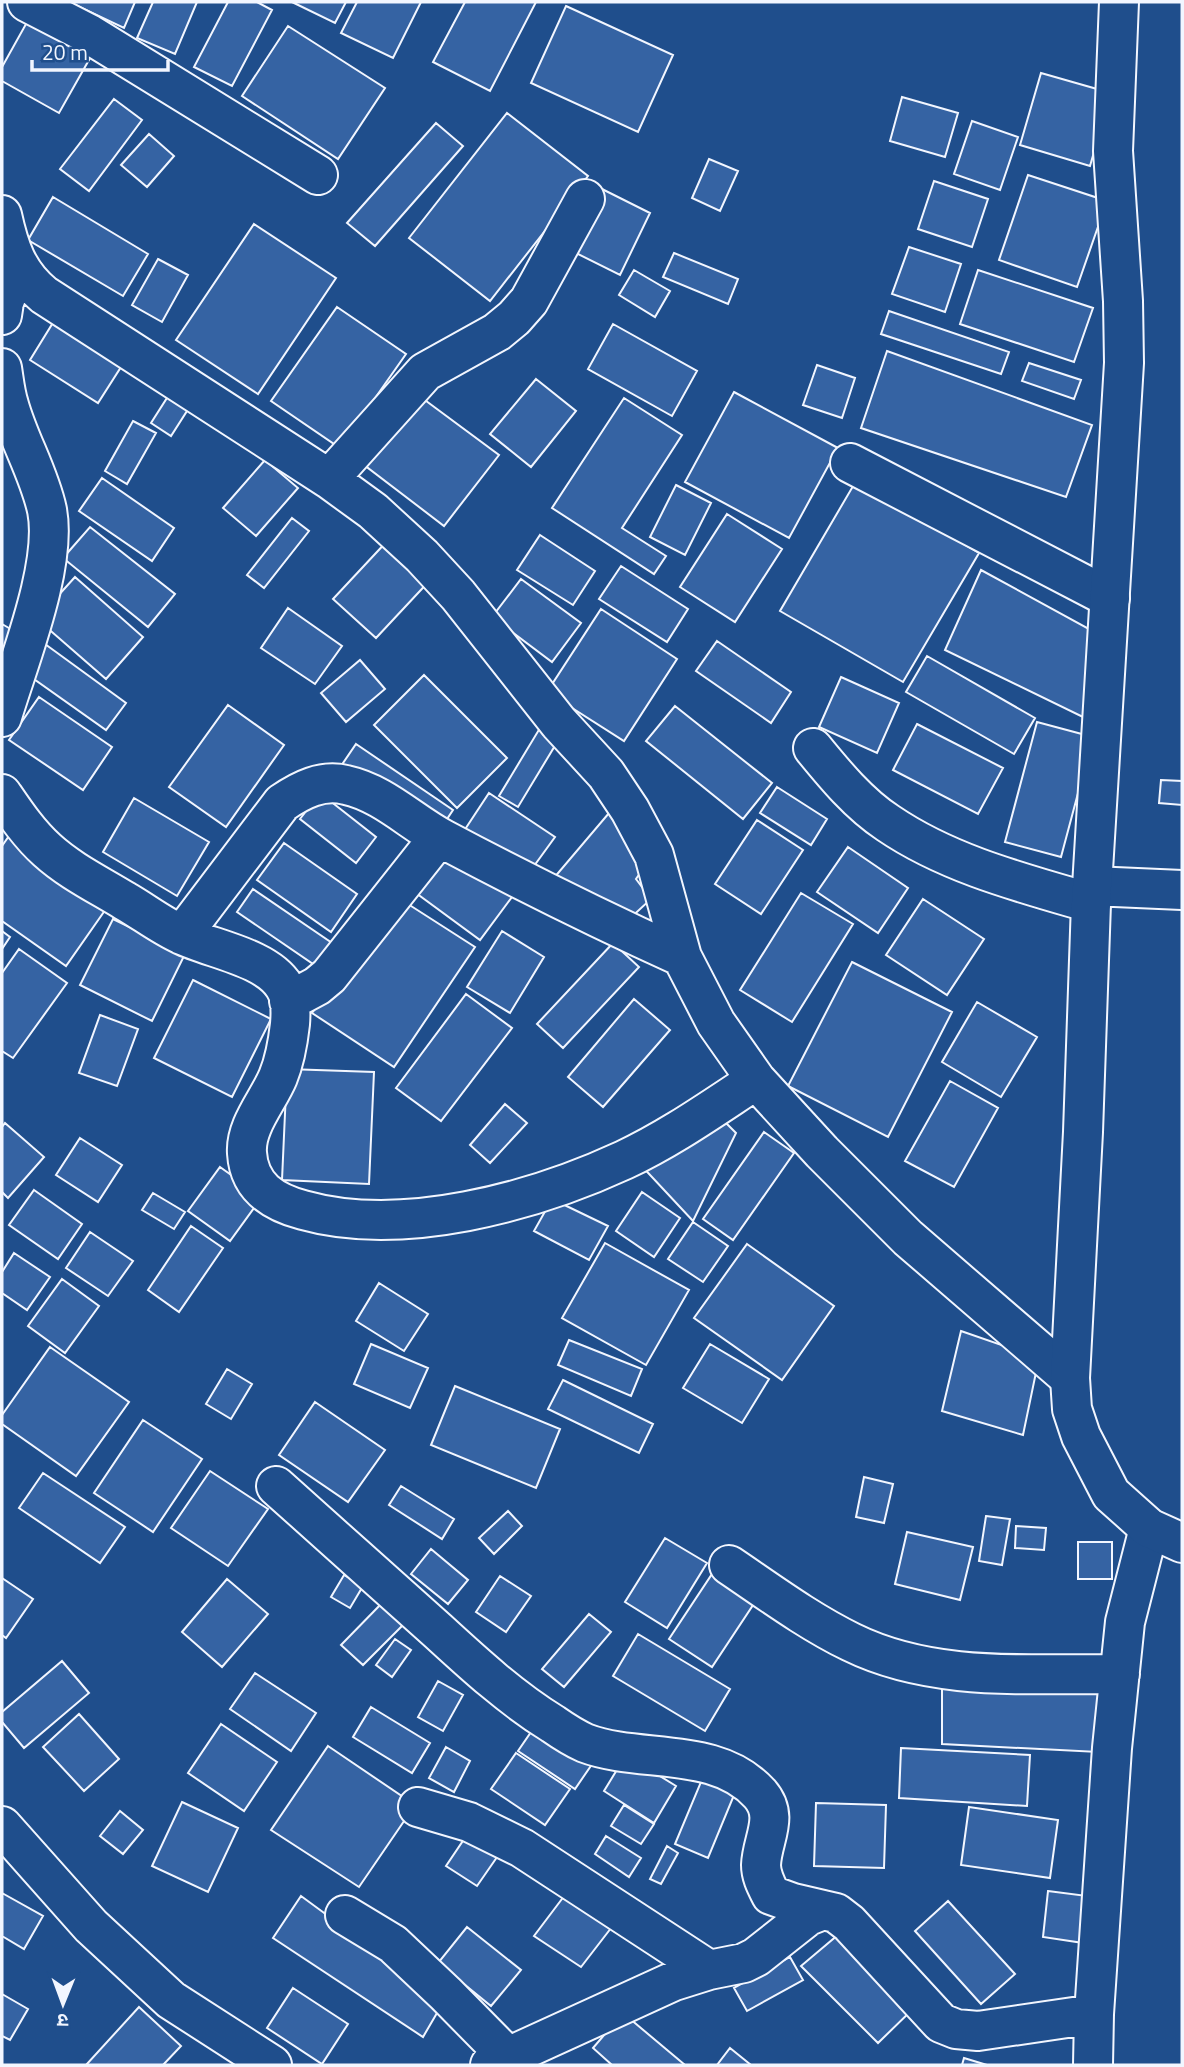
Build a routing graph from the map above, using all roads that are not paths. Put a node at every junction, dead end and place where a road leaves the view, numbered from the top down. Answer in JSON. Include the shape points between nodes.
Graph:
{"nodes":[{"id":1,"x":27,"y":2,"type":"edge"},
{"id":2,"x":1119,"y":2,"type":"edge"},
{"id":3,"x":318,"y":175,"type":"dead end"},
{"id":4,"x":584,"y":199,"type":"dead end"},
{"id":5,"x":2,"y":215,"type":"edge"},
{"id":6,"x":18,"y":266,"type":"junction"},
{"id":7,"x":2,"y":314,"type":"edge"},
{"id":8,"x":2,"y":368,"type":"edge"},
{"id":9,"x":850,"y":463,"type":"dead end"},
{"id":10,"x":329,"y":479,"type":"junction"},
{"id":11,"x":1110,"y":598,"type":"junction"},
{"id":12,"x":2,"y":717,"type":"edge"},
{"id":13,"x":813,"y":748,"type":"dead end"},
{"id":14,"x":2,"y":794,"type":"edge"},
{"id":15,"x":439,"y":837,"type":"junction"},
{"id":16,"x":1182,"y":890,"type":"edge"},
{"id":17,"x":1092,"y":895,"type":"junction"},
{"id":18,"x":182,"y":935,"type":"junction"},
{"id":19,"x":682,"y":957,"type":"junction"},
{"id":20,"x":289,"y":1001,"type":"junction"},
{"id":21,"x":756,"y":1080,"type":"junction"},
{"id":22,"x":1070,"y":1378,"type":"junction"},
{"id":23,"x":276,"y":1486,"type":"dead end"},
{"id":24,"x":1166,"y":1535,"type":"edge"},
{"id":25,"x":729,"y":1565,"type":"dead end"},
{"id":26,"x":1120,"y":1674,"type":"junction"},
{"id":27,"x":418,"y":1807,"type":"dead end"},
{"id":28,"x":2,"y":1826,"type":"edge"},
{"id":29,"x":822,"y":1910,"type":"junction"},
{"id":30,"x":345,"y":1914,"type":"dead end"},
{"id":31,"x":709,"y":1970,"type":"junction"},
{"id":32,"x":1094,"y":2014,"type":"junction"},
{"id":33,"x":499,"y":2061,"type":"edge"},
{"id":34,"x":272,"y":2065,"type":"edge"},
{"id":35,"x":1093,"y":2065,"type":"edge"}],
"edges":[{"from":1,"to":3,"type":"street","via":[[89,34]]},
{"from":2,"to":11,"type":"street","via":[[1113,150],[1124,363]]},
{"from":4,"to":10,"type":"street","via":[[529,301],[514,318],[425,372]]},
{"from":5,"to":6,"type":"street"},
{"from":6,"to":7,"type":"street"},
{"from":6,"to":10,"type":"street","via":[[44,295]]},
{"from":8,"to":12,"type":"street","via":[[9,406],[40,484],[48,543],[36,606]]},
{"from":9,"to":11,"type":"street"},
{"from":10,"to":19,"type":"street","via":[[422,556],[606,774],[654,855]]},
{"from":11,"to":17,"type":"street"},
{"from":13,"to":17,"type":"street","via":[[843,784],[887,823],[928,846],[1001,876]]},
{"from":14,"to":18,"type":"street","via":[[46,849]]},
{"from":15,"to":18,"type":"street","via":[[410,816],[345,784],[323,783],[299,791],[282,803]]},
{"from":15,"to":19,"type":"street","via":[[566,904]]},
{"from":15,"to":20,"type":"street","via":[[329,976]]},
{"from":16,"to":17,"type":"street"},
{"from":17,"to":22,"type":"street"},
{"from":18,"to":20,"type":"street","via":[[263,966],[285,986]]},
{"from":19,"to":21,"type":"street","via":[[716,1023]]},
{"from":20,"to":21,"type":"street","via":[[287,1046],[278,1077],[251,1128],[246,1151],[254,1181],[264,1194],[321,1215],[359,1221],[418,1220],[546,1191],[625,1160]]},
{"from":21,"to":22,"type":"street","via":[[908,1238]]},
{"from":22,"to":24,"type":"street","via":[[1072,1409],[1095,1468],[1111,1494]]},
{"from":23,"to":29,"type":"street","via":[[496,1684],[561,1729],[611,1750],[713,1765],[748,1783],[761,1795],[771,1819],[761,1865],[771,1895]]},
{"from":24,"to":26,"type":"street","via":[[1131,1592]]},
{"from":25,"to":26,"type":"street","via":[[852,1643],[916,1665],[989,1673]]},
{"from":26,"to":32,"type":"street"},
{"from":27,"to":31,"type":"street","via":[[469,1822],[522,1848]]},
{"from":28,"to":34,"type":"street","via":[[91,1926],[171,2000]]},
{"from":29,"to":31,"type":"street","via":[[756,1957]]},
{"from":29,"to":32,"type":"street","via":[[849,1923],[941,2023],[956,2029],[989,2029]]},
{"from":30,"to":33,"type":"street","via":[[393,1944],[419,1968]]},
{"from":31,"to":33,"type":"street","via":[[674,1981]]},
{"from":32,"to":35,"type":"street"}]}
